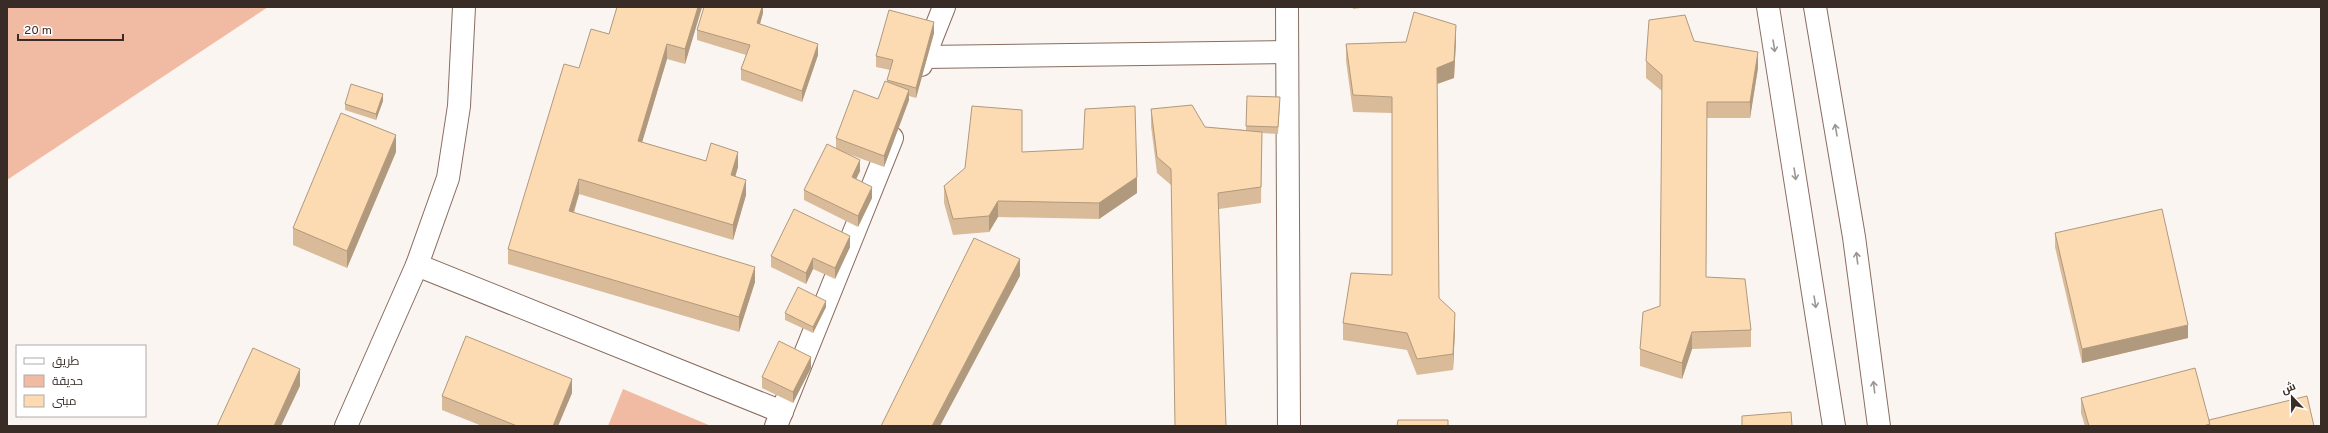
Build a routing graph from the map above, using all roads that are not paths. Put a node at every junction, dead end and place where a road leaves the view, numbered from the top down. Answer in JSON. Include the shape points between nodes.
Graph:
{"nodes":[{"id":1,"x":464,"y":7,"type":"edge"},
{"id":2,"x":944,"y":7,"type":"edge"},
{"id":3,"x":1287,"y":7,"type":"edge"},
{"id":4,"x":1768,"y":7,"type":"edge"},
{"id":5,"x":1815,"y":7,"type":"edge"},
{"id":6,"x":1287,"y":52,"type":"junction"},
{"id":7,"x":924,"y":57,"type":"junction"},
{"id":8,"x":913,"y":87,"type":"edge"},
{"id":9,"x":901,"y":116,"type":"edge"},
{"id":10,"x":417,"y":265,"type":"junction"},
{"id":11,"x":779,"y":419,"type":"edge"},
{"id":12,"x":346,"y":426,"type":"edge"},
{"id":13,"x":1289,"y":426,"type":"edge"},
{"id":14,"x":1834,"y":426,"type":"edge"},
{"id":15,"x":1879,"y":426,"type":"edge"}],
"edges":[{"from":1,"to":10,"type":"street","via":[[459,106],[448,178]]},
{"from":2,"to":7,"type":"street"},
{"from":3,"to":6,"type":"street"},
{"from":4,"to":14,"type":"street","one_way":true},
{"from":15,"to":5,"type":"street","one_way":true,"via":[[1854,237]]},
{"from":6,"to":7,"type":"street"},
{"from":6,"to":13,"type":"street"},
{"from":7,"to":8,"type":"street"},
{"from":9,"to":11,"type":"street"},
{"from":10,"to":11,"type":"street"},
{"from":10,"to":12,"type":"street"}]}
